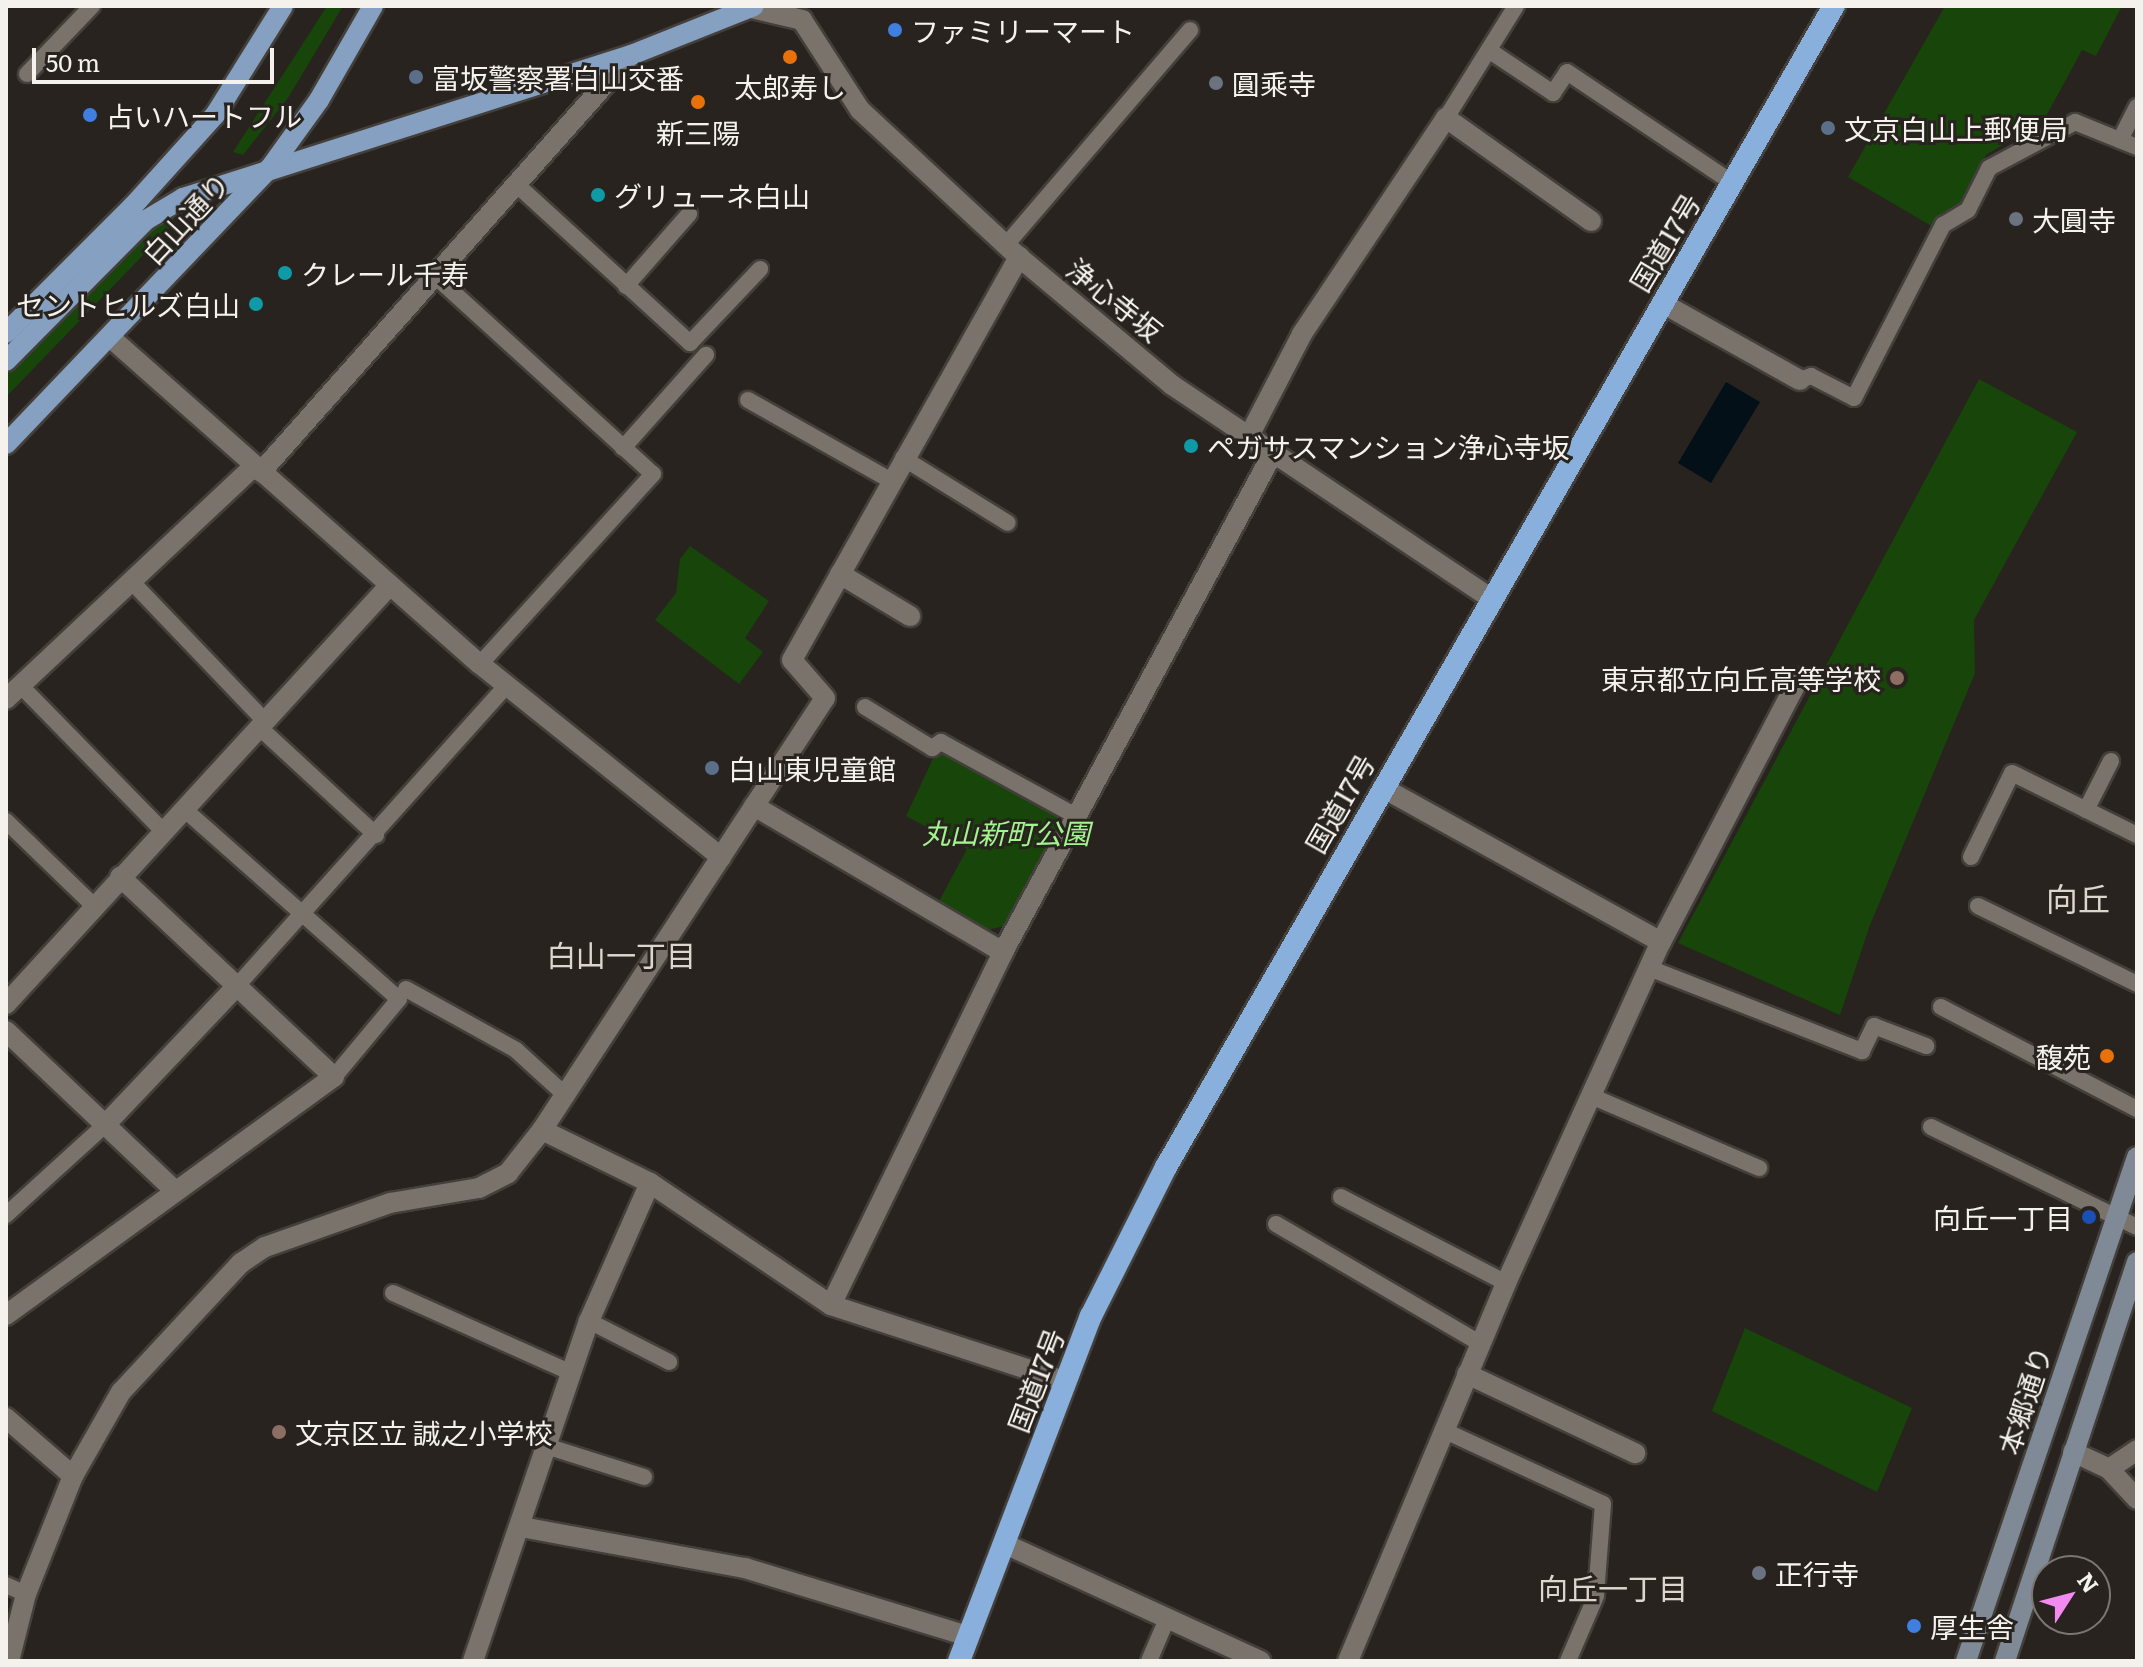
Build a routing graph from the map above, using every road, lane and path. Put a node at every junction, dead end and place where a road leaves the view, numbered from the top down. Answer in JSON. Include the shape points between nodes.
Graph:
{"nodes":[{"id":1,"x":92,"y":6,"type":"edge"},
{"id":2,"x":283,"y":6,"type":"edge"},
{"id":3,"x":373,"y":6,"type":"edge"},
{"id":4,"x":1516,"y":6,"type":"edge"},
{"id":5,"x":1834,"y":6,"type":"edge"},
{"id":6,"x":748,"y":7,"type":"edge"},
{"id":7,"x":1190,"y":30,"type":"dead end"},
{"id":8,"x":1490,"y":51,"type":"junction"},
{"id":9,"x":631,"y":55,"type":"junction"},
{"id":10,"x":27,"y":74,"type":"dead end"},
{"id":11,"x":2137,"y":107,"type":"edge"},
{"id":12,"x":1446,"y":118,"type":"junction"},
{"id":13,"x":2120,"y":140,"type":"junction"},
{"id":14,"x":2137,"y":147,"type":"edge"},
{"id":15,"x":270,"y":168,"type":"junction"},
{"id":16,"x":516,"y":184,"type":"junction"},
{"id":17,"x":1734,"y":184,"type":"junction"},
{"id":18,"x":689,"y":214,"type":"dead end"},
{"id":19,"x":1591,"y":221,"type":"dead end"},
{"id":20,"x":1012,"y":251,"type":"junction"},
{"id":21,"x":760,"y":269,"type":"dead end"},
{"id":22,"x":433,"y":274,"type":"junction"},
{"id":23,"x":626,"y":286,"type":"junction"},
{"id":24,"x":1662,"y":303,"type":"junction"},
{"id":25,"x":6,"y":333,"type":"edge"},
{"id":26,"x":111,"y":338,"type":"junction"},
{"id":27,"x":706,"y":355,"type":"dead end"},
{"id":28,"x":6,"y":361,"type":"edge"},
{"id":29,"x":1800,"y":380,"type":"joint"},
{"id":30,"x":748,"y":400,"type":"dead end"},
{"id":31,"x":1249,"y":436,"type":"junction"},
{"id":32,"x":6,"y":444,"type":"edge"},
{"id":33,"x":623,"y":448,"type":"junction"},
{"id":34,"x":1273,"y":453,"type":"junction"},
{"id":35,"x":903,"y":458,"type":"junction"},
{"id":36,"x":258,"y":469,"type":"junction"},
{"id":37,"x":890,"y":480,"type":"junction"},
{"id":38,"x":1008,"y":523,"type":"dead end"},
{"id":39,"x":840,"y":574,"type":"junction"},
{"id":40,"x":132,"y":582,"type":"junction"},
{"id":41,"x":389,"y":586,"type":"junction"},
{"id":42,"x":1490,"y":598,"type":"junction"},
{"id":43,"x":910,"y":616,"type":"dead end"},
{"id":44,"x":480,"y":664,"type":"junction"},
{"id":45,"x":1799,"y":678,"type":"dead end"},
{"id":46,"x":506,"y":686,"type":"junction"},
{"id":47,"x":13,"y":692,"type":"edge"},
{"id":48,"x":865,"y":707,"type":"dead end"},
{"id":49,"x":263,"y":725,"type":"junction"},
{"id":50,"x":2111,"y":761,"type":"dead end"},
{"id":51,"x":1383,"y":788,"type":"junction"},
{"id":52,"x":754,"y":806,"type":"junction"},
{"id":53,"x":184,"y":809,"type":"junction"},
{"id":54,"x":2086,"y":810,"type":"junction"},
{"id":55,"x":1076,"y":816,"type":"junction"},
{"id":56,"x":6,"y":821,"type":"edge"},
{"id":57,"x":163,"y":831,"type":"junction"},
{"id":58,"x":376,"y":835,"type":"junction"},
{"id":59,"x":2137,"y":835,"type":"edge"},
{"id":60,"x":721,"y":857,"type":"junction"},
{"id":61,"x":1971,"y":857,"type":"dead end"},
{"id":62,"x":120,"y":877,"type":"junction"},
{"id":63,"x":94,"y":906,"type":"junction"},
{"id":64,"x":1978,"y":906,"type":"dead end"},
{"id":65,"x":302,"y":915,"type":"junction"},
{"id":66,"x":1661,"y":942,"type":"junction"},
{"id":67,"x":1003,"y":952,"type":"junction"},
{"id":68,"x":1649,"y":968,"type":"junction"},
{"id":69,"x":2137,"y":984,"type":"edge"},
{"id":70,"x":236,"y":987,"type":"junction"},
{"id":71,"x":406,"y":989,"type":"dead end"},
{"id":72,"x":6,"y":1004,"type":"edge"},
{"id":73,"x":1941,"y":1007,"type":"dead end"},
{"id":74,"x":6,"y":1031,"type":"edge"},
{"id":75,"x":1926,"y":1046,"type":"dead end"},
{"id":76,"x":334,"y":1077,"type":"junction"},
{"id":77,"x":564,"y":1094,"type":"junction"},
{"id":78,"x":1591,"y":1096,"type":"junction"},
{"id":79,"x":2137,"y":1109,"type":"edge"},
{"id":80,"x":105,"y":1125,"type":"junction"},
{"id":81,"x":1931,"y":1127,"type":"dead end"},
{"id":82,"x":542,"y":1130,"type":"junction"},
{"id":83,"x":2137,"y":1157,"type":"edge"},
{"id":84,"x":1759,"y":1168,"type":"dead end"},
{"id":85,"x":650,"y":1183,"type":"junction"},
{"id":86,"x":173,"y":1189,"type":"junction"},
{"id":87,"x":1341,"y":1197,"type":"dead end"},
{"id":88,"x":6,"y":1215,"type":"edge"},
{"id":89,"x":2115,"y":1216,"type":"junction"},
{"id":90,"x":1276,"y":1224,"type":"dead end"},
{"id":91,"x":2137,"y":1227,"type":"edge"},
{"id":92,"x":2137,"y":1262,"type":"edge"},
{"id":93,"x":1506,"y":1283,"type":"junction"},
{"id":94,"x":393,"y":1293,"type":"dead end"},
{"id":95,"x":831,"y":1305,"type":"junction"},
{"id":96,"x":6,"y":1315,"type":"edge"},
{"id":97,"x":589,"y":1321,"type":"junction"},
{"id":98,"x":1480,"y":1343,"type":"junction"},
{"id":99,"x":669,"y":1362,"type":"dead end"},
{"id":100,"x":570,"y":1372,"type":"junction"},
{"id":101,"x":1467,"y":1374,"type":"junction"},
{"id":102,"x":1066,"y":1382,"type":"junction"},
{"id":103,"x":6,"y":1418,"type":"edge"},
{"id":104,"x":1443,"y":1430,"type":"junction"},
{"id":105,"x":2039,"y":1439,"type":"junction"},
{"id":106,"x":543,"y":1445,"type":"junction"},
{"id":107,"x":2137,"y":1450,"type":"edge"},
{"id":108,"x":2073,"y":1452,"type":"junction"},
{"id":109,"x":1635,"y":1453,"type":"dead end"},
{"id":110,"x":2109,"y":1469,"type":"junction"},
{"id":111,"x":73,"y":1476,"type":"junction"},
{"id":112,"x":644,"y":1477,"type":"dead end"},
{"id":113,"x":2137,"y":1499,"type":"edge"},
{"id":114,"x":521,"y":1527,"type":"junction"},
{"id":115,"x":1005,"y":1544,"type":"junction"},
{"id":116,"x":6,"y":1585,"type":"edge"},
{"id":117,"x":26,"y":1594,"type":"junction"},
{"id":118,"x":1167,"y":1619,"type":"junction"},
{"id":119,"x":968,"y":1636,"type":"junction"},
{"id":120,"x":9,"y":1661,"type":"edge"},
{"id":121,"x":473,"y":1661,"type":"edge"},
{"id":122,"x":959,"y":1661,"type":"edge"},
{"id":123,"x":1149,"y":1661,"type":"edge"},
{"id":124,"x":1260,"y":1661,"type":"edge"},
{"id":125,"x":1348,"y":1661,"type":"edge"},
{"id":126,"x":1568,"y":1661,"type":"edge"},
{"id":127,"x":1966,"y":1661,"type":"edge"},
{"id":128,"x":2005,"y":1661,"type":"edge"}],
"edges":[{"from":1,"to":10,"type":"lane"},
{"from":2,"to":25,"type":"main road","name":"白山通り","via":[[215,115]]},
{"from":3,"to":15,"type":"main road","name":"白山通り","via":[[319,100]]},
{"from":4,"to":8,"type":"lane"},
{"from":5,"to":17,"type":"highway","name":"国道17号"},
{"from":6,"to":9,"type":"main road"},
{"from":6,"to":20,"type":"street","name":"浄心寺坂","via":[[802,20],[860,110]]},
{"from":7,"to":20,"type":"lane"},
{"from":8,"to":12,"type":"lane"},
{"from":8,"to":17,"type":"lane","via":[[1553,93],[1567,72]]},
{"from":9,"to":15,"type":"main road"},
{"from":9,"to":16,"type":"street"},
{"from":11,"to":13,"type":"lane"},
{"from":12,"to":19,"type":"street"},
{"from":12,"to":31,"type":"street","via":[[1302,334]]},
{"from":13,"to":14,"type":"lane"},
{"from":13,"to":29,"type":"lane","via":[[2075,122],[1989,168],[1968,210],[1943,225],[1854,398],[1811,376]]},
{"from":15,"to":26,"type":"main road","name":"白山通り"},
{"from":15,"to":28,"type":"main road","via":[[183,198],[146,220]]},
{"from":16,"to":22,"type":"street"},
{"from":16,"to":23,"type":"lane"},
{"from":17,"to":24,"type":"highway","name":"国道17号"},
{"from":18,"to":23,"type":"lane"},
{"from":20,"to":31,"type":"street","name":"浄心寺坂","via":[[1172,385]]},
{"from":20,"to":35,"type":"street"},
{"from":21,"to":23,"type":"lane","via":[[690,343]]},
{"from":22,"to":33,"type":"lane"},
{"from":22,"to":36,"type":"street"},
{"from":24,"to":29,"type":"street"},
{"from":24,"to":42,"type":"highway","name":"国道17号"},
{"from":26,"to":32,"type":"main road","name":"白山通り"},
{"from":26,"to":36,"type":"street"},
{"from":27,"to":33,"type":"lane"},
{"from":30,"to":37,"type":"lane"},
{"from":31,"to":34,"type":"street","name":"浄心寺坂"},
{"from":33,"to":44,"type":"lane","via":[[653,474]]},
{"from":34,"to":42,"type":"street","name":"浄心寺坂"},
{"from":34,"to":55,"type":"street"},
{"from":35,"to":37,"type":"street"},
{"from":35,"to":38,"type":"lane"},
{"from":36,"to":40,"type":"street"},
{"from":36,"to":41,"type":"street"},
{"from":37,"to":39,"type":"street"},
{"from":39,"to":43,"type":"street"},
{"from":39,"to":52,"type":"street","via":[[792,660],[825,698]]},
{"from":40,"to":47,"type":"street"},
{"from":40,"to":49,"type":"lane"},
{"from":41,"to":44,"type":"street"},
{"from":41,"to":49,"type":"street"},
{"from":42,"to":51,"type":"highway","name":"国道17号"},
{"from":44,"to":46,"type":"street"},
{"from":45,"to":66,"type":"street"},
{"from":46,"to":58,"type":"lane"},
{"from":46,"to":60,"type":"street"},
{"from":47,"to":57,"type":"lane"},
{"from":48,"to":55,"type":"lane","via":[[932,748],[941,742]]},
{"from":49,"to":53,"type":"street"},
{"from":49,"to":58,"type":"lane"},
{"from":50,"to":54,"type":"lane"},
{"from":51,"to":66,"type":"street"},
{"from":51,"to":102,"type":"highway","name":"国道17号","via":[[1166,1167],[1091,1316]]},
{"from":52,"to":60,"type":"street"},
{"from":52,"to":67,"type":"street"},
{"from":53,"to":57,"type":"street"},
{"from":53,"to":65,"type":"lane"},
{"from":54,"to":59,"type":"lane"},
{"from":54,"to":61,"type":"lane","via":[[2012,773]]},
{"from":55,"to":67,"type":"street"},
{"from":56,"to":63,"type":"lane"},
{"from":57,"to":62,"type":"street"},
{"from":58,"to":65,"type":"lane"},
{"from":60,"to":77,"type":"street"},
{"from":62,"to":63,"type":"street"},
{"from":62,"to":70,"type":"street"},
{"from":63,"to":72,"type":"street"},
{"from":64,"to":69,"type":"lane"},
{"from":65,"to":70,"type":"lane"},
{"from":65,"to":76,"type":"lane","via":[[399,999]]},
{"from":66,"to":68,"type":"street"},
{"from":67,"to":95,"type":"street"},
{"from":68,"to":75,"type":"lane","via":[[1862,1051],[1874,1026]]},
{"from":68,"to":78,"type":"street"},
{"from":70,"to":76,"type":"street"},
{"from":70,"to":80,"type":"street"},
{"from":71,"to":77,"type":"lane","via":[[516,1050]]},
{"from":73,"to":79,"type":"lane"},
{"from":74,"to":80,"type":"street"},
{"from":76,"to":86,"type":"street"},
{"from":77,"to":82,"type":"street"},
{"from":78,"to":84,"type":"lane"},
{"from":78,"to":93,"type":"street"},
{"from":80,"to":86,"type":"street"},
{"from":80,"to":88,"type":"lane"},
{"from":81,"to":89,"type":"lane"},
{"from":82,"to":85,"type":"street"},
{"from":82,"to":111,"type":"street","via":[[508,1173],[479,1188],[390,1203],[265,1247],[241,1263],[121,1392]]},
{"from":83,"to":89,"type":"main road","name":"本郷通り"},
{"from":85,"to":95,"type":"street"},
{"from":85,"to":97,"type":"street"},
{"from":86,"to":96,"type":"street"},
{"from":87,"to":93,"type":"lane"},
{"from":89,"to":91,"type":"lane"},
{"from":89,"to":105,"type":"main road","name":"本郷通り"},
{"from":90,"to":98,"type":"lane"},
{"from":92,"to":108,"type":"main road"},
{"from":93,"to":98,"type":"street"},
{"from":94,"to":100,"type":"lane"},
{"from":95,"to":102,"type":"street"},
{"from":97,"to":99,"type":"lane"},
{"from":97,"to":100,"type":"street"},
{"from":98,"to":101,"type":"street"},
{"from":100,"to":106,"type":"street"},
{"from":101,"to":104,"type":"street"},
{"from":101,"to":109,"type":"street"},
{"from":102,"to":115,"type":"highway","name":"国道17号"},
{"from":103,"to":111,"type":"street"},
{"from":104,"to":125,"type":"street"},
{"from":104,"to":126,"type":"lane","via":[[1603,1504],[1596,1596]]},
{"from":105,"to":108,"type":"main road"},
{"from":105,"to":127,"type":"main road","name":"本郷通り"},
{"from":106,"to":112,"type":"lane"},
{"from":106,"to":114,"type":"street"},
{"from":107,"to":110,"type":"street"},
{"from":108,"to":110,"type":"street"},
{"from":108,"to":128,"type":"main road"},
{"from":110,"to":113,"type":"street"},
{"from":111,"to":117,"type":"street"},
{"from":114,"to":119,"type":"street","via":[[745,1568]]},
{"from":114,"to":121,"type":"street"},
{"from":115,"to":118,"type":"street"},
{"from":115,"to":119,"type":"highway","name":"国道17号"},
{"from":116,"to":117,"type":"lane"},
{"from":117,"to":120,"type":"street"},
{"from":118,"to":123,"type":"lane"},
{"from":118,"to":124,"type":"street"},
{"from":119,"to":122,"type":"highway","name":"国道17号"}]}
